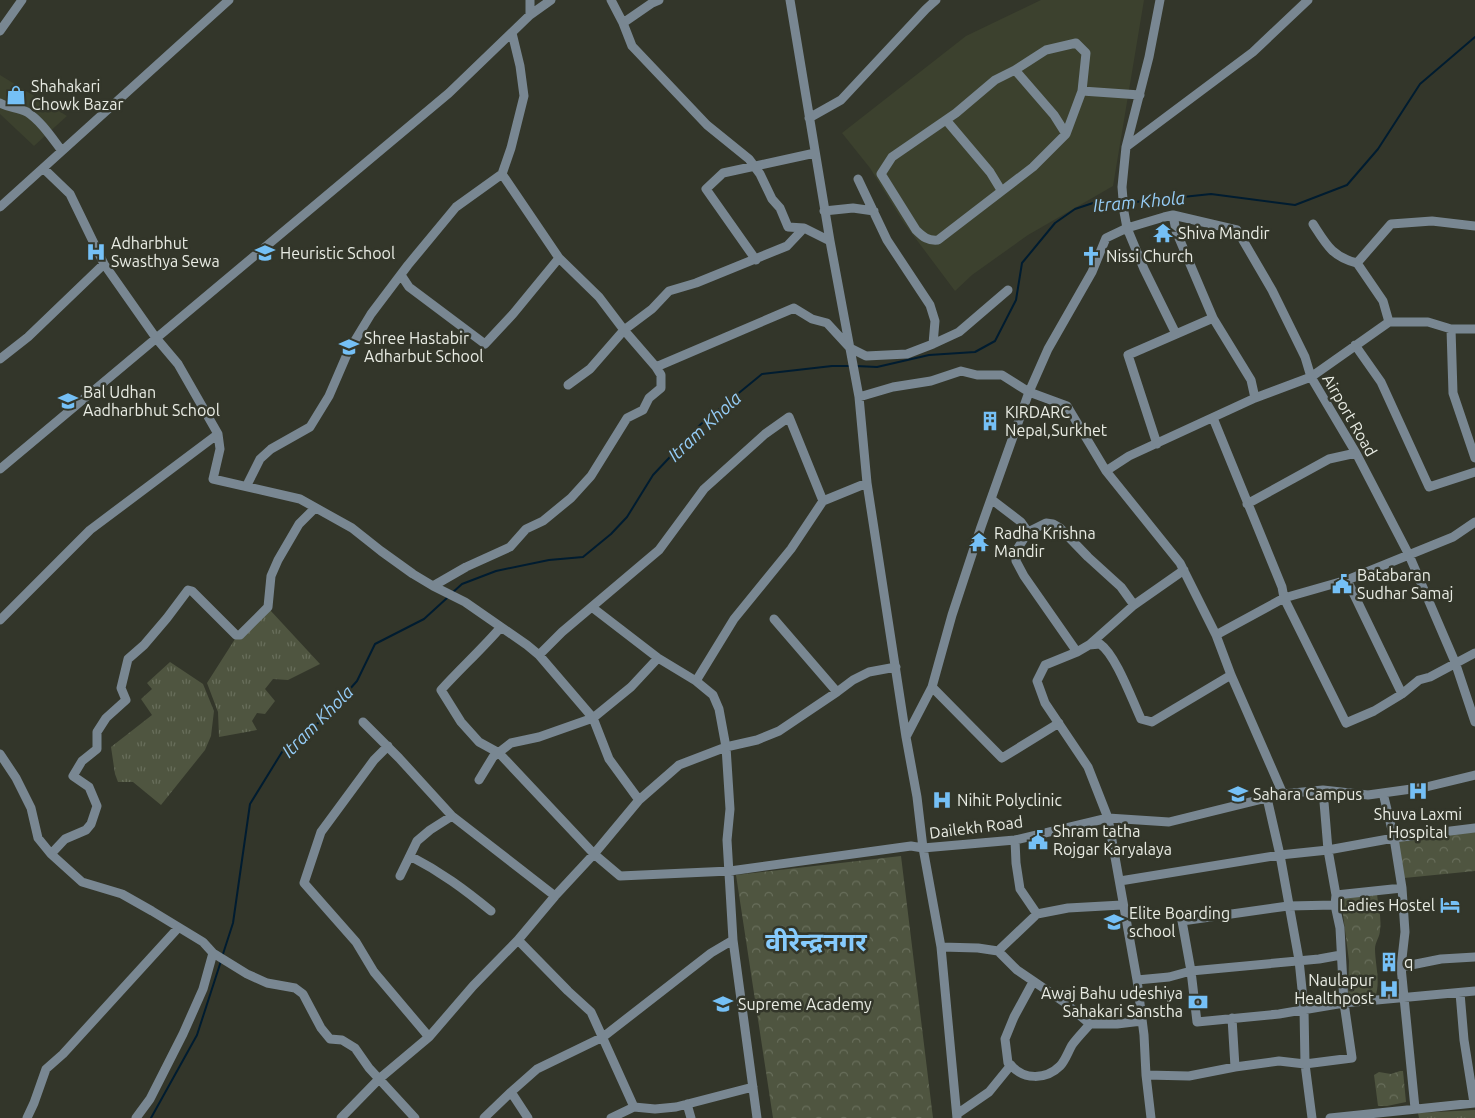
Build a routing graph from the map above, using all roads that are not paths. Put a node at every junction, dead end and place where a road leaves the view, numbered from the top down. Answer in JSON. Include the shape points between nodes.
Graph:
{"nodes":[{"id":1,"x":22,"y":0,"type":"edge"},
{"id":2,"x":229,"y":0,"type":"edge"},
{"id":3,"x":530,"y":0,"type":"edge"},
{"id":4,"x":551,"y":0,"type":"edge"},
{"id":5,"x":611,"y":0,"type":"edge"},
{"id":6,"x":659,"y":0,"type":"edge"},
{"id":7,"x":790,"y":0,"type":"edge"},
{"id":8,"x":936,"y":0,"type":"edge"},
{"id":9,"x":1160,"y":0,"type":"edge"},
{"id":10,"x":1308,"y":0,"type":"edge"},
{"id":11,"x":530,"y":15,"type":"junction"},
{"id":12,"x":623,"y":23,"type":"junction"},
{"id":13,"x":0,"y":31,"type":"edge"},
{"id":14,"x":512,"y":33,"type":"junction"},
{"id":15,"x":1015,"y":70,"type":"junction"},
{"id":16,"x":1082,"y":90,"type":"junction"},
{"id":17,"x":1140,"y":95,"type":"junction"},
{"id":18,"x":0,"y":103,"type":"edge"},
{"id":19,"x":809,"y":118,"type":"junction"},
{"id":20,"x":946,"y":120,"type":"junction"},
{"id":21,"x":1066,"y":134,"type":"junction"},
{"id":22,"x":1126,"y":147,"type":"junction"},
{"id":23,"x":62,"y":151,"type":"junction"},
{"id":24,"x":815,"y":153,"type":"junction"},
{"id":25,"x":754,"y":166,"type":"junction"},
{"id":26,"x":43,"y":168,"type":"junction"},
{"id":27,"x":502,"y":174,"type":"junction"},
{"id":28,"x":858,"y":179,"type":"dead end"},
{"id":29,"x":1001,"y":190,"type":"junction"},
{"id":30,"x":0,"y":207,"type":"edge"},
{"id":31,"x":824,"y":211,"type":"junction"},
{"id":32,"x":874,"y":211,"type":"junction"},
{"id":33,"x":1174,"y":215,"type":"junction"},
{"id":34,"x":1313,"y":224,"type":"dead end"},
{"id":35,"x":1475,"y":226,"type":"edge"},
{"id":36,"x":804,"y":228,"type":"junction"},
{"id":37,"x":1127,"y":228,"type":"junction"},
{"id":38,"x":830,"y":241,"type":"junction"},
{"id":39,"x":559,"y":258,"type":"junction"},
{"id":40,"x":756,"y":260,"type":"junction"},
{"id":41,"x":1357,"y":262,"type":"junction"},
{"id":42,"x":104,"y":264,"type":"junction"},
{"id":43,"x":401,"y":275,"type":"junction"},
{"id":44,"x":1008,"y":290,"type":"dead end"},
{"id":45,"x":1213,"y":318,"type":"junction"},
{"id":46,"x":1389,"y":322,"type":"junction"},
{"id":47,"x":1450,"y":329,"type":"junction"},
{"id":48,"x":1475,"y":329,"type":"edge"},
{"id":49,"x":624,"y":330,"type":"junction"},
{"id":50,"x":1176,"y":334,"type":"junction"},
{"id":51,"x":156,"y":338,"type":"junction"},
{"id":52,"x":933,"y":344,"type":"junction"},
{"id":53,"x":1355,"y":345,"type":"junction"},
{"id":54,"x":851,"y":352,"type":"junction"},
{"id":55,"x":0,"y":359,"type":"edge"},
{"id":56,"x":656,"y":367,"type":"junction"},
{"id":57,"x":1311,"y":377,"type":"junction"},
{"id":58,"x":568,"y":385,"type":"dead end"},
{"id":59,"x":1029,"y":392,"type":"junction"},
{"id":60,"x":859,"y":397,"type":"junction"},
{"id":61,"x":1254,"y":398,"type":"junction"},
{"id":62,"x":1213,"y":418,"type":"junction"},
{"id":63,"x":218,"y":434,"type":"junction"},
{"id":64,"x":1157,"y":444,"type":"junction"},
{"id":65,"x":1356,"y":453,"type":"junction"},
{"id":66,"x":1475,"y":458,"type":"edge"},
{"id":67,"x":0,"y":469,"type":"edge"},
{"id":68,"x":1106,"y":471,"type":"junction"},
{"id":69,"x":1475,"y":472,"type":"edge"},
{"id":70,"x":867,"y":483,"type":"junction"},
{"id":71,"x":247,"y":485,"type":"junction"},
{"id":72,"x":992,"y":499,"type":"junction"},
{"id":73,"x":824,"y":501,"type":"junction"},
{"id":74,"x":1247,"y":504,"type":"junction"},
{"id":75,"x":315,"y":508,"type":"junction"},
{"id":76,"x":1475,"y":522,"type":"edge"},
{"id":77,"x":1028,"y":532,"type":"junction"},
{"id":78,"x":1409,"y":555,"type":"junction"},
{"id":79,"x":1184,"y":570,"type":"junction"},
{"id":80,"x":1347,"y":580,"type":"junction"},
{"id":81,"x":433,"y":586,"type":"junction"},
{"id":82,"x":1284,"y":598,"type":"junction"},
{"id":83,"x":1134,"y":605,"type":"junction"},
{"id":84,"x":593,"y":608,"type":"junction"},
{"id":85,"x":774,"y":619,"type":"dead end"},
{"id":86,"x":0,"y":620,"type":"edge"},
{"id":87,"x":501,"y":627,"type":"junction"},
{"id":88,"x":1216,"y":634,"type":"junction"},
{"id":89,"x":1089,"y":645,"type":"junction"},
{"id":90,"x":1077,"y":652,"type":"junction"},
{"id":91,"x":1475,"y":652,"type":"edge"},
{"id":92,"x":539,"y":655,"type":"junction"},
{"id":93,"x":658,"y":658,"type":"junction"},
{"id":94,"x":1455,"y":662,"type":"junction"},
{"id":95,"x":896,"y":667,"type":"junction"},
{"id":96,"x":1230,"y":675,"type":"junction"},
{"id":97,"x":696,"y":681,"type":"junction"},
{"id":98,"x":932,"y":687,"type":"junction"},
{"id":99,"x":837,"y":692,"type":"junction"},
{"id":100,"x":1402,"y":694,"type":"junction"},
{"id":101,"x":593,"y":718,"type":"junction"},
{"id":102,"x":363,"y":722,"type":"dead end"},
{"id":103,"x":1475,"y":722,"type":"edge"},
{"id":104,"x":1059,"y":723,"type":"junction"},
{"id":105,"x":906,"y":737,"type":"junction"},
{"id":106,"x":388,"y":746,"type":"junction"},
{"id":107,"x":726,"y":747,"type":"junction"},
{"id":108,"x":499,"y":753,"type":"junction"},
{"id":109,"x":0,"y":754,"type":"edge"},
{"id":110,"x":1475,"y":775,"type":"edge"},
{"id":111,"x":479,"y":780,"type":"dead end"},
{"id":112,"x":1323,"y":790,"type":"junction"},
{"id":113,"x":1383,"y":793,"type":"junction"},
{"id":114,"x":1283,"y":794,"type":"junction"},
{"id":115,"x":1267,"y":798,"type":"junction"},
{"id":116,"x":639,"y":800,"type":"junction"},
{"id":117,"x":452,"y":816,"type":"junction"},
{"id":118,"x":1108,"y":818,"type":"junction"},
{"id":119,"x":1475,"y":828,"type":"edge"},
{"id":120,"x":1394,"y":838,"type":"junction"},
{"id":121,"x":1015,"y":840,"type":"junction"},
{"id":122,"x":923,"y":848,"type":"junction"},
{"id":123,"x":1328,"y":850,"type":"junction"},
{"id":124,"x":51,"y":854,"type":"junction"},
{"id":125,"x":594,"y":854,"type":"junction"},
{"id":126,"x":1280,"y":855,"type":"junction"},
{"id":127,"x":410,"y":856,"type":"junction"},
{"id":128,"x":730,"y":871,"type":"junction"},
{"id":129,"x":400,"y":876,"type":"dead end"},
{"id":130,"x":1120,"y":881,"type":"junction"},
{"id":131,"x":1402,"y":888,"type":"junction"},
{"id":132,"x":555,"y":896,"type":"junction"},
{"id":133,"x":1336,"y":896,"type":"junction"},
{"id":134,"x":1122,"y":905,"type":"junction"},
{"id":135,"x":1288,"y":906,"type":"junction"},
{"id":136,"x":1335,"y":906,"type":"junction"},
{"id":137,"x":491,"y":911,"type":"dead end"},
{"id":138,"x":1037,"y":914,"type":"junction"},
{"id":139,"x":178,"y":928,"type":"junction"},
{"id":140,"x":518,"y":940,"type":"junction"},
{"id":141,"x":733,"y":940,"type":"junction"},
{"id":142,"x":941,"y":947,"type":"junction"},
{"id":143,"x":998,"y":951,"type":"junction"},
{"id":144,"x":213,"y":952,"type":"junction"},
{"id":145,"x":1341,"y":955,"type":"junction"},
{"id":146,"x":1475,"y":958,"type":"edge"},
{"id":147,"x":1299,"y":960,"type":"junction"},
{"id":148,"x":1401,"y":966,"type":"junction"},
{"id":149,"x":1192,"y":971,"type":"junction"},
{"id":150,"x":1137,"y":980,"type":"junction"},
{"id":151,"x":1033,"y":982,"type":"junction"},
{"id":152,"x":1475,"y":991,"type":"edge"},
{"id":153,"x":1460,"y":993,"type":"junction"},
{"id":154,"x":1404,"y":998,"type":"junction"},
{"id":155,"x":1344,"y":1003,"type":"junction"},
{"id":156,"x":1304,"y":1010,"type":"junction"},
{"id":157,"x":1232,"y":1018,"type":"junction"},
{"id":158,"x":1142,"y":1021,"type":"junction"},
{"id":159,"x":1090,"y":1024,"type":"junction"},
{"id":160,"x":429,"y":1037,"type":"junction"},
{"id":161,"x":604,"y":1037,"type":"junction"},
{"id":162,"x":1475,"y":1038,"type":"edge"},
{"id":163,"x":1464,"y":1040,"type":"junction"},
{"id":164,"x":1305,"y":1064,"type":"junction"},
{"id":165,"x":1010,"y":1065,"type":"junction"},
{"id":166,"x":1234,"y":1067,"type":"junction"},
{"id":167,"x":1146,"y":1075,"type":"junction"},
{"id":168,"x":379,"y":1079,"type":"junction"},
{"id":169,"x":754,"y":1087,"type":"junction"},
{"id":170,"x":511,"y":1092,"type":"junction"},
{"id":171,"x":1475,"y":1103,"type":"edge"},
{"id":172,"x":687,"y":1104,"type":"junction"},
{"id":173,"x":634,"y":1107,"type":"junction"},
{"id":174,"x":1415,"y":1108,"type":"junction"},
{"id":175,"x":957,"y":1116,"type":"edge"},
{"id":176,"x":27,"y":1118,"type":"edge"},
{"id":177,"x":136,"y":1118,"type":"edge"},
{"id":178,"x":341,"y":1118,"type":"edge"},
{"id":179,"x":415,"y":1118,"type":"edge"},
{"id":180,"x":484,"y":1118,"type":"edge"},
{"id":181,"x":528,"y":1118,"type":"edge"},
{"id":182,"x":611,"y":1118,"type":"edge"},
{"id":183,"x":691,"y":1118,"type":"edge"},
{"id":184,"x":757,"y":1118,"type":"edge"},
{"id":185,"x":1151,"y":1118,"type":"edge"},
{"id":186,"x":1312,"y":1118,"type":"edge"},
{"id":187,"x":1330,"y":1118,"type":"edge"}],
"edges":[{"from":1,"to":13,"type":"street"},
{"from":2,"to":23,"type":"street"},
{"from":3,"to":11,"type":"street"},
{"from":4,"to":11,"type":"street"},
{"from":5,"to":12,"type":"street"},
{"from":6,"to":12,"type":"street"},
{"from":7,"to":19,"type":"street"},
{"from":8,"to":19,"type":"street","via":[[841,100]]},
{"from":9,"to":17,"type":"street"},
{"from":10,"to":22,"type":"street","via":[[1253,52]]},
{"from":11,"to":14,"type":"street"},
{"from":12,"to":25,"type":"street","via":[[632,46],[707,125]]},
{"from":14,"to":27,"type":"street","via":[[524,96]]},
{"from":14,"to":51,"type":"street","via":[[450,93]]},
{"from":15,"to":16,"type":"street","via":[[1046,50],[1076,43],[1086,53]]},
{"from":15,"to":20,"type":"street","via":[[995,80]]},
{"from":15,"to":21,"type":"street"},
{"from":16,"to":17,"type":"street"},
{"from":16,"to":21,"type":"street"},
{"from":17,"to":22,"type":"street"},
{"from":18,"to":23,"type":"street","via":[[30,114]]},
{"from":19,"to":24,"type":"street"},
{"from":20,"to":29,"type":"street"},
{"from":20,"to":29,"type":"street","via":[[892,157],[881,174],[916,230],[930,241],[938,240]]},
{"from":21,"to":29,"type":"street","via":[[1033,167]]},
{"from":22,"to":37,"type":"street","via":[[1122,187]]},
{"from":23,"to":26,"type":"street"},
{"from":24,"to":25,"type":"street"},
{"from":24,"to":31,"type":"street"},
{"from":25,"to":36,"type":"street","via":[[788,227]]},
{"from":25,"to":40,"type":"street","via":[[723,173],[706,189]]},
{"from":26,"to":30,"type":"street"},
{"from":26,"to":42,"type":"street","via":[[70,194]]},
{"from":27,"to":39,"type":"street"},
{"from":27,"to":43,"type":"street","via":[[456,207]]},
{"from":28,"to":32,"type":"street"},
{"from":31,"to":32,"type":"street","via":[[853,208]]},
{"from":31,"to":38,"type":"street"},
{"from":32,"to":52,"type":"street","via":[[892,247],[930,304],[935,321]]},
{"from":33,"to":37,"type":"street","name":"Airport Road"},
{"from":33,"to":45,"type":"street","via":[[1176,231]]},
{"from":33,"to":57,"type":"street","name":"Airport Road","via":[[1237,230],[1272,290],[1305,357]]},
{"from":34,"to":41,"type":"street","via":[[1325,243],[1342,259]]},
{"from":35,"to":41,"type":"street","via":[[1432,221],[1391,224]]},
{"from":36,"to":38,"type":"street"},
{"from":36,"to":40,"type":"street","via":[[787,246]]},
{"from":37,"to":50,"type":"street"},
{"from":37,"to":59,"type":"street","name":"Airport Road","via":[[1106,238],[1092,272],[1048,349]]},
{"from":38,"to":54,"type":"street"},
{"from":39,"to":43,"type":"street","via":[[485,344],[409,287]]},
{"from":39,"to":49,"type":"street","via":[[599,297]]},
{"from":40,"to":49,"type":"street","via":[[669,292]]},
{"from":41,"to":46,"type":"street","via":[[1383,301]]},
{"from":42,"to":51,"type":"street"},
{"from":42,"to":55,"type":"street","via":[[28,337]]},
{"from":43,"to":71,"type":"street","via":[[348,352],[310,427],[271,448],[260,459]]},
{"from":44,"to":52,"type":"street","via":[[959,332]]},
{"from":45,"to":50,"type":"street"},
{"from":45,"to":61,"type":"street","via":[[1251,380]]},
{"from":46,"to":47,"type":"street","via":[[1428,322]]},
{"from":46,"to":53,"type":"street"},
{"from":47,"to":48,"type":"street"},
{"from":47,"to":66,"type":"street","via":[[1453,393]]},
{"from":49,"to":56,"type":"street"},
{"from":49,"to":58,"type":"street","via":[[590,370]]},
{"from":50,"to":64,"type":"street","via":[[1128,356]]},
{"from":51,"to":63,"type":"street","via":[[178,364]]},
{"from":51,"to":67,"type":"street"},
{"from":52,"to":54,"type":"street","via":[[907,354],[866,356]]},
{"from":53,"to":57,"type":"street"},
{"from":53,"to":69,"type":"street","via":[[1381,382],[1429,487]]},
{"from":54,"to":56,"type":"street","via":[[827,323],[812,319],[794,308]]},
{"from":54,"to":60,"type":"street"},
{"from":56,"to":81,"type":"street","via":[[661,375],[661,388],[649,398],[643,410],[627,418],[591,476],[571,498],[543,521],[526,529],[510,547]]},
{"from":57,"to":61,"type":"street"},
{"from":57,"to":65,"type":"street","name":"Airport Road"},
{"from":59,"to":60,"type":"street","via":[[1002,375],[961,371]]},
{"from":59,"to":68,"type":"street","via":[[1067,406]]},
{"from":59,"to":72,"type":"street","name":"Airport Road"},
{"from":60,"to":70,"type":"street"},
{"from":61,"to":62,"type":"street"},
{"from":62,"to":64,"type":"street"},
{"from":62,"to":74,"type":"street"},
{"from":63,"to":71,"type":"street","via":[[220,449],[213,479]]},
{"from":63,"to":86,"type":"street","via":[[90,530]]},
{"from":64,"to":68,"type":"street"},
{"from":65,"to":74,"type":"street","via":[[1329,459]]},
{"from":65,"to":78,"type":"street","name":"Airport Road"},
{"from":68,"to":79,"type":"street"},
{"from":70,"to":73,"type":"street"},
{"from":70,"to":95,"type":"street"},
{"from":71,"to":75,"type":"street","via":[[300,499]]},
{"from":72,"to":77,"type":"street","via":[[1022,522]]},
{"from":72,"to":98,"type":"street","name":"Airport Road","via":[[952,615]]},
{"from":73,"to":84,"type":"street","via":[[789,417],[765,434],[704,489],[659,550]]},
{"from":73,"to":97,"type":"street","via":[[791,549],[734,619]]},
{"from":74,"to":82,"type":"street"},
{"from":75,"to":81,"type":"street","via":[[352,528]]},
{"from":75,"to":124,"type":"street","via":[[299,524],[278,560],[271,576],[268,607],[240,635],[236,635],[188,590],[144,645],[128,659],[121,688],[126,700],[106,718],[97,732],[97,749],[82,761],[73,776],[90,787],[97,806],[91,824],[78,835],[65,839]]},
{"from":76,"to":78,"type":"street","via":[[1453,538]]},
{"from":77,"to":83,"type":"street","via":[[1046,523],[1060,528],[1121,587]]},
{"from":77,"to":90,"type":"street","via":[[1016,551],[1016,561]]},
{"from":78,"to":80,"type":"street"},
{"from":78,"to":94,"type":"street","name":"Airport Road"},
{"from":79,"to":83,"type":"street"},
{"from":79,"to":88,"type":"street"},
{"from":80,"to":82,"type":"street"},
{"from":80,"to":100,"type":"street"},
{"from":81,"to":87,"type":"street","via":[[465,602]]},
{"from":82,"to":88,"type":"street"},
{"from":82,"to":100,"type":"street","via":[[1346,722],[1374,712]]},
{"from":83,"to":89,"type":"street"},
{"from":84,"to":92,"type":"street"},
{"from":84,"to":93,"type":"street"},
{"from":85,"to":99,"type":"street"},
{"from":87,"to":92,"type":"street"},
{"from":87,"to":108,"type":"street","name":"Dailekh Road","via":[[441,690],[461,722],[479,742]]},
{"from":88,"to":96,"type":"street"},
{"from":89,"to":90,"type":"street"},
{"from":89,"to":96,"type":"street","via":[[1105,647],[1141,719],[1152,722]]},
{"from":90,"to":104,"type":"street","via":[[1045,665],[1037,681],[1045,703]]},
{"from":91,"to":94,"type":"street"},
{"from":92,"to":101,"type":"street"},
{"from":93,"to":97,"type":"street"},
{"from":93,"to":101,"type":"street","via":[[631,687]]},
{"from":94,"to":100,"type":"street","via":[[1419,680]]},
{"from":94,"to":103,"type":"street","name":"Airport Road"},
{"from":95,"to":99,"type":"street","via":[[870,672]]},
{"from":95,"to":105,"type":"street"},
{"from":96,"to":114,"type":"street"},
{"from":97,"to":107,"type":"street","via":[[713,695]]},
{"from":98,"to":104,"type":"street","via":[[1002,758]]},
{"from":98,"to":105,"type":"street","name":"Airport Road"},
{"from":99,"to":107,"type":"street","via":[[778,731]]},
{"from":101,"to":108,"type":"street","via":[[540,737],[511,743]]},
{"from":101,"to":116,"type":"street","via":[[609,759]]},
{"from":102,"to":106,"type":"street"},
{"from":104,"to":118,"type":"street","via":[[1088,767]]},
{"from":105,"to":122,"type":"street"},
{"from":106,"to":117,"type":"street"},
{"from":106,"to":160,"type":"street","via":[[321,832],[304,883],[356,942],[374,972]]},
{"from":107,"to":116,"type":"street","via":[[679,765]]},
{"from":107,"to":128,"type":"street"},
{"from":108,"to":111,"type":"street"},
{"from":108,"to":125,"type":"street","name":"Dailekh Road"},
{"from":109,"to":124,"type":"street","via":[[31,808],[38,838]]},
{"from":110,"to":113,"type":"street","name":"Dailekh Road"},
{"from":112,"to":113,"type":"street","name":"Dailekh Road"},
{"from":112,"to":114,"type":"street","name":"Dailekh Road"},
{"from":112,"to":123,"type":"street"},
{"from":113,"to":120,"type":"street"},
{"from":114,"to":115,"type":"street","name":"Dailekh Road"},
{"from":115,"to":118,"type":"street","name":"Dailekh Road","via":[[1169,822]]},
{"from":115,"to":126,"type":"street"},
{"from":116,"to":125,"type":"street"},
{"from":117,"to":127,"type":"street","via":[[417,841]]},
{"from":117,"to":132,"type":"street"},
{"from":118,"to":121,"type":"street","name":"Dailekh Road"},
{"from":118,"to":130,"type":"street"},
{"from":119,"to":120,"type":"street"},
{"from":120,"to":123,"type":"street"},
{"from":120,"to":131,"type":"street"},
{"from":121,"to":122,"type":"street","name":"Dailekh Road"},
{"from":121,"to":138,"type":"street","via":[[1020,889]]},
{"from":122,"to":128,"type":"street","name":"Dailekh Road","via":[[911,846]]},
{"from":122,"to":142,"type":"street"},
{"from":123,"to":126,"type":"street"},
{"from":123,"to":133,"type":"street"},
{"from":124,"to":139,"type":"street","via":[[82,882],[122,894]]},
{"from":125,"to":128,"type":"street","name":"Dailekh Road","via":[[620,876]]},
{"from":125,"to":132,"type":"street"},
{"from":126,"to":130,"type":"street"},
{"from":126,"to":135,"type":"street"},
{"from":127,"to":129,"type":"street"},
{"from":127,"to":137,"type":"street","via":[[466,890]]},
{"from":128,"to":141,"type":"street"},
{"from":130,"to":134,"type":"street"},
{"from":131,"to":133,"type":"street"},
{"from":131,"to":148,"type":"street","via":[[1405,932]]},
{"from":132,"to":140,"type":"street"},
{"from":133,"to":136,"type":"street"},
{"from":134,"to":138,"type":"street","via":[[1068,908]]},
{"from":134,"to":150,"type":"street"},
{"from":135,"to":136,"type":"street"},
{"from":135,"to":147,"type":"street"},
{"from":135,"to":149,"type":"street","via":[[1182,921]]},
{"from":136,"to":145,"type":"street"},
{"from":138,"to":143,"type":"street"},
{"from":139,"to":144,"type":"street","via":[[203,942]]},
{"from":139,"to":176,"type":"street","via":[[46,1069]]},
{"from":140,"to":160,"type":"street"},
{"from":140,"to":161,"type":"street","via":[[591,1012]]},
{"from":141,"to":161,"type":"street","via":[[711,953]]},
{"from":141,"to":169,"type":"street"},
{"from":142,"to":143,"type":"street"},
{"from":142,"to":175,"type":"street"},
{"from":143,"to":151,"type":"street"},
{"from":144,"to":168,"type":"street","via":[[268,983],[295,988],[303,994],[330,1039],[342,1040],[355,1048]]},
{"from":144,"to":177,"type":"street","via":[[204,989],[150,1099]]},
{"from":145,"to":147,"type":"street"},
{"from":145,"to":155,"type":"street"},
{"from":146,"to":148,"type":"street","via":[[1441,959]]},
{"from":147,"to":149,"type":"street"},
{"from":147,"to":156,"type":"street"},
{"from":148,"to":154,"type":"street"},
{"from":149,"to":150,"type":"street"},
{"from":149,"to":157,"type":"street","via":[[1197,1022]]},
{"from":150,"to":158,"type":"street"},
{"from":151,"to":159,"type":"street"},
{"from":151,"to":165,"type":"street","via":[[1005,1039]]},
{"from":152,"to":153,"type":"street"},
{"from":153,"to":154,"type":"street"},
{"from":153,"to":163,"type":"street"},
{"from":154,"to":155,"type":"street"},
{"from":154,"to":174,"type":"street"},
{"from":155,"to":156,"type":"street"},
{"from":155,"to":164,"type":"street","via":[[1352,1058]]},
{"from":156,"to":157,"type":"street"},
{"from":156,"to":164,"type":"street"},
{"from":157,"to":166,"type":"street"},
{"from":158,"to":159,"type":"street"},
{"from":158,"to":167,"type":"street"},
{"from":159,"to":165,"type":"street","via":[[1072,1045],[1061,1065],[1049,1074],[1017,1073]]},
{"from":160,"to":168,"type":"street"},
{"from":161,"to":170,"type":"street","via":[[538,1070]]},
{"from":161,"to":173,"type":"street"},
{"from":162,"to":163,"type":"street"},
{"from":163,"to":171,"type":"street"},
{"from":164,"to":166,"type":"street","via":[[1279,1061]]},
{"from":164,"to":186,"type":"street"},
{"from":165,"to":175,"type":"street","via":[[989,1092]]},
{"from":166,"to":167,"type":"street","via":[[1189,1076]]},
{"from":167,"to":185,"type":"street"},
{"from":168,"to":178,"type":"street"},
{"from":168,"to":179,"type":"street"},
{"from":169,"to":172,"type":"street"},
{"from":169,"to":184,"type":"street"},
{"from":170,"to":180,"type":"street"},
{"from":170,"to":181,"type":"street"},
{"from":171,"to":174,"type":"street"},
{"from":172,"to":173,"type":"street","via":[[656,1109]]},
{"from":172,"to":183,"type":"street"},
{"from":173,"to":182,"type":"street"},
{"from":174,"to":187,"type":"street"}]}
